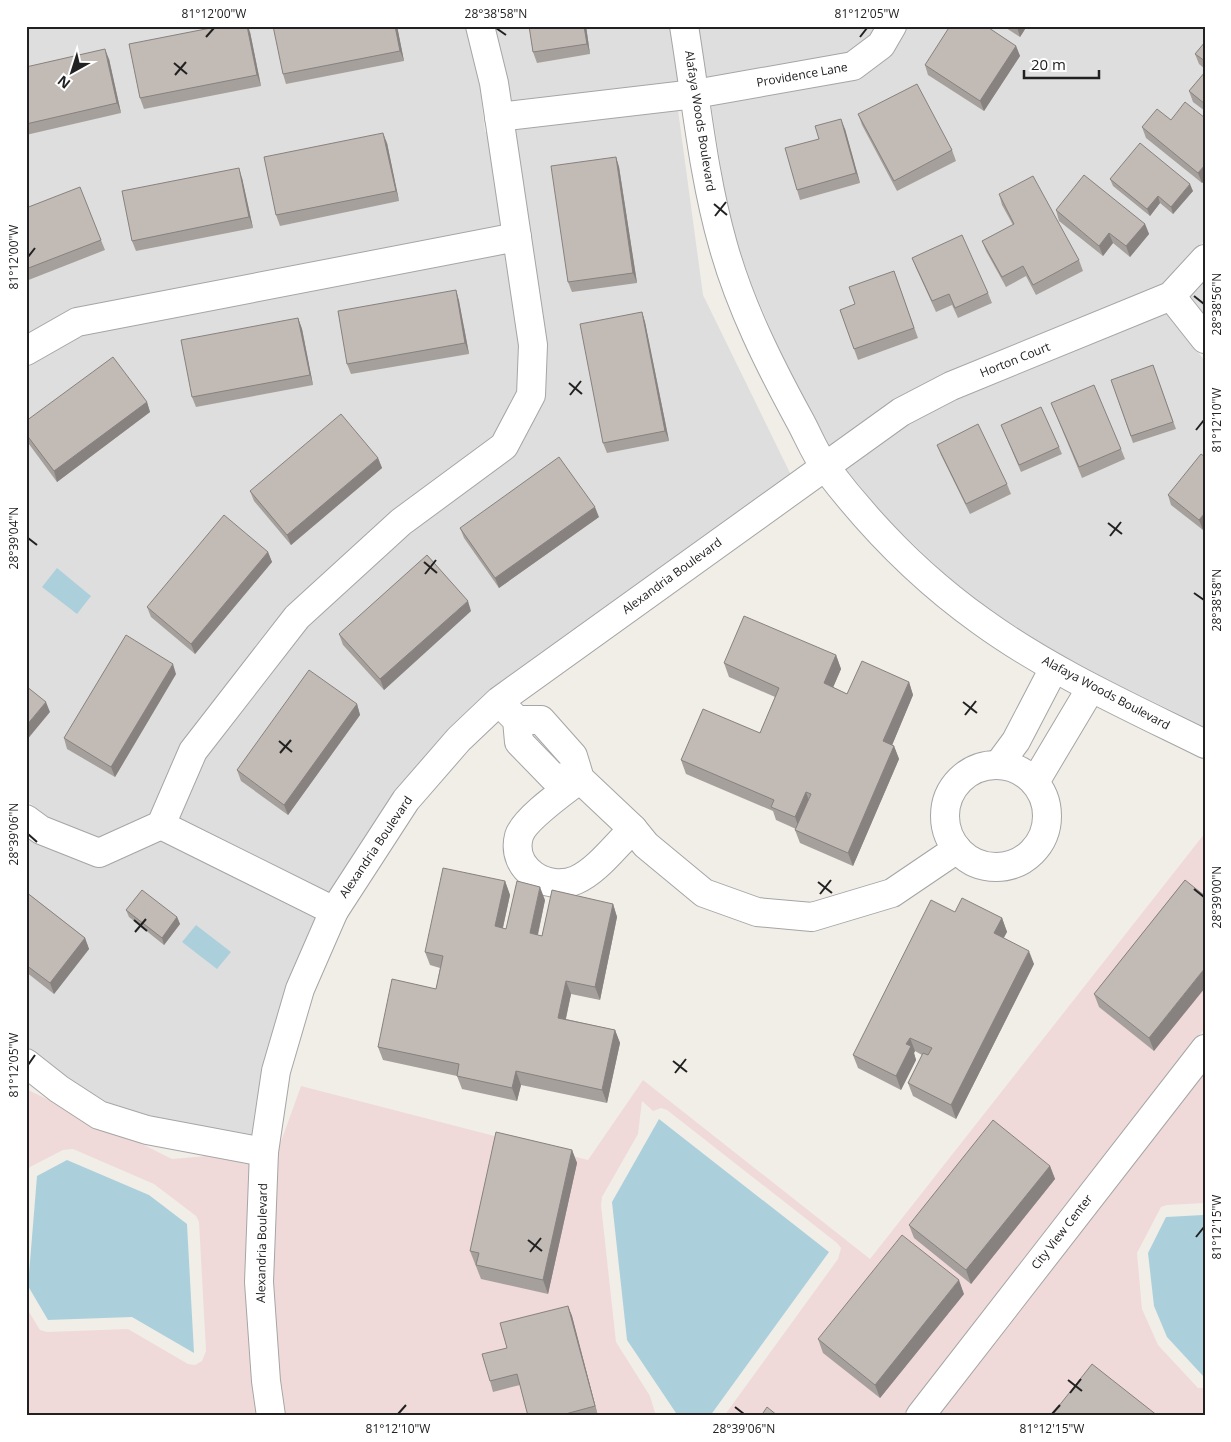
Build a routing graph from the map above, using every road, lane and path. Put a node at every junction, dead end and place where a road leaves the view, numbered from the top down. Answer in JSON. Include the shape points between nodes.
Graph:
{"nodes":[{"id":1,"x":480,"y":26,"type":"edge"},
{"id":2,"x":684,"y":26,"type":"edge"},
{"id":3,"x":892,"y":26,"type":"edge"},
{"id":4,"x":695,"y":94,"type":"junction"},
{"id":5,"x":499,"y":117,"type":"junction"},
{"id":6,"x":516,"y":236,"type":"junction"},
{"id":7,"x":1205,"y":259,"type":"edge"},
{"id":8,"x":1171,"y":296,"type":"junction"},
{"id":9,"x":1205,"y":339,"type":"edge"},
{"id":10,"x":26,"y":351,"type":"edge"},
{"id":11,"x":825,"y":466,"type":"junction"},
{"id":12,"x":1054,"y":668,"type":"junction"},
{"id":13,"x":1091,"y":688,"type":"junction"},
{"id":14,"x":508,"y":711,"type":"junction"},
{"id":15,"x":1205,"y":744,"type":"edge"},
{"id":16,"x":999,"y":764,"type":"junction"},
{"id":17,"x":580,"y":779,"type":"junction"},
{"id":18,"x":1035,"y":782,"type":"junction"},
{"id":19,"x":26,"y":819,"type":"edge"},
{"id":20,"x":161,"y":825,"type":"junction"},
{"id":21,"x":633,"y":829,"type":"junction"},
{"id":22,"x":957,"y":849,"type":"junction"},
{"id":23,"x":334,"y":911,"type":"junction"},
{"id":24,"x":1205,"y":1049,"type":"edge"},
{"id":25,"x":26,"y":1063,"type":"edge"},
{"id":26,"x":264,"y":1152,"type":"junction"},
{"id":27,"x":271,"y":1416,"type":"edge"},
{"id":28,"x":920,"y":1416,"type":"edge"}],
"edges":[{"from":1,"to":5,"type":"street"},
{"from":2,"to":4,"type":"street","name":"Alafaya Woods Boulevard"},
{"from":3,"to":4,"type":"street","name":"Providence Lane","via":[[881,45],[853,66]]},
{"from":4,"to":5,"type":"street","name":"Providence Lane"},
{"from":4,"to":11,"type":"street","name":"Alafaya Woods Boulevard","via":[[723,245],[739,291],[772,369]]},
{"from":5,"to":6,"type":"street"},
{"from":6,"to":10,"type":"street","via":[[77,322]]},
{"from":6,"to":20,"type":"street","via":[[533,344],[531,395],[504,446],[401,522],[297,618],[193,751]]},
{"from":7,"to":8,"type":"street","name":"Horton Court"},
{"from":8,"to":9,"type":"street"},
{"from":8,"to":11,"type":"street","name":"Horton Court","via":[[951,386],[901,412]]},
{"from":11,"to":12,"type":"street","name":"Alafaya Woods Boulevard","via":[[875,527],[942,591],[982,622]]},
{"from":11,"to":14,"type":"street","name":"Alexandria Boulevard"},
{"from":12,"to":13,"type":"street","name":"Alafaya Woods Boulevard"},
{"from":12,"to":16,"type":"street","via":[[1016,741]]},
{"from":13,"to":15,"type":"street","name":"Alafaya Woods Boulevard"},
{"from":13,"to":18,"type":"street"},
{"from":14,"to":17,"type":"street","via":[[519,742],[553,777]]},
{"from":14,"to":23,"type":"street","name":"Alexandria Boulevard","via":[[459,739],[406,800]]},
{"from":16,"to":18,"type":"street","via":[[1019,770]]},
{"from":16,"to":22,"type":"street","via":[[979,767],[962,776],[949,792],[944,812],[946,832]]},
{"from":17,"to":21,"type":"street"},
{"from":17,"to":21,"type":"street","via":[[532,817],[519,836],[519,857],[527,870],[550,883],[576,880]]},
{"from":18,"to":22,"type":"street","via":[[1044,800],[1047,819],[1042,839],[1030,855],[1012,865],[992,867],[973,862]]},
{"from":19,"to":20,"type":"street","via":[[41,830],[99,853]]},
{"from":20,"to":23,"type":"street"},
{"from":21,"to":22,"type":"street","via":[[646,846],[704,893],[757,912],[812,917],[892,893]]},
{"from":23,"to":26,"type":"street","name":"Alexandria Boulevard","via":[[300,990],[285,1040],[276,1071]]},
{"from":24,"to":28,"type":"street","name":"City View Center"},
{"from":25,"to":26,"type":"street","via":[[99,1115],[147,1130]]},
{"from":26,"to":27,"type":"street","name":"Alexandria Boulevard","via":[[259,1282]]}]}
